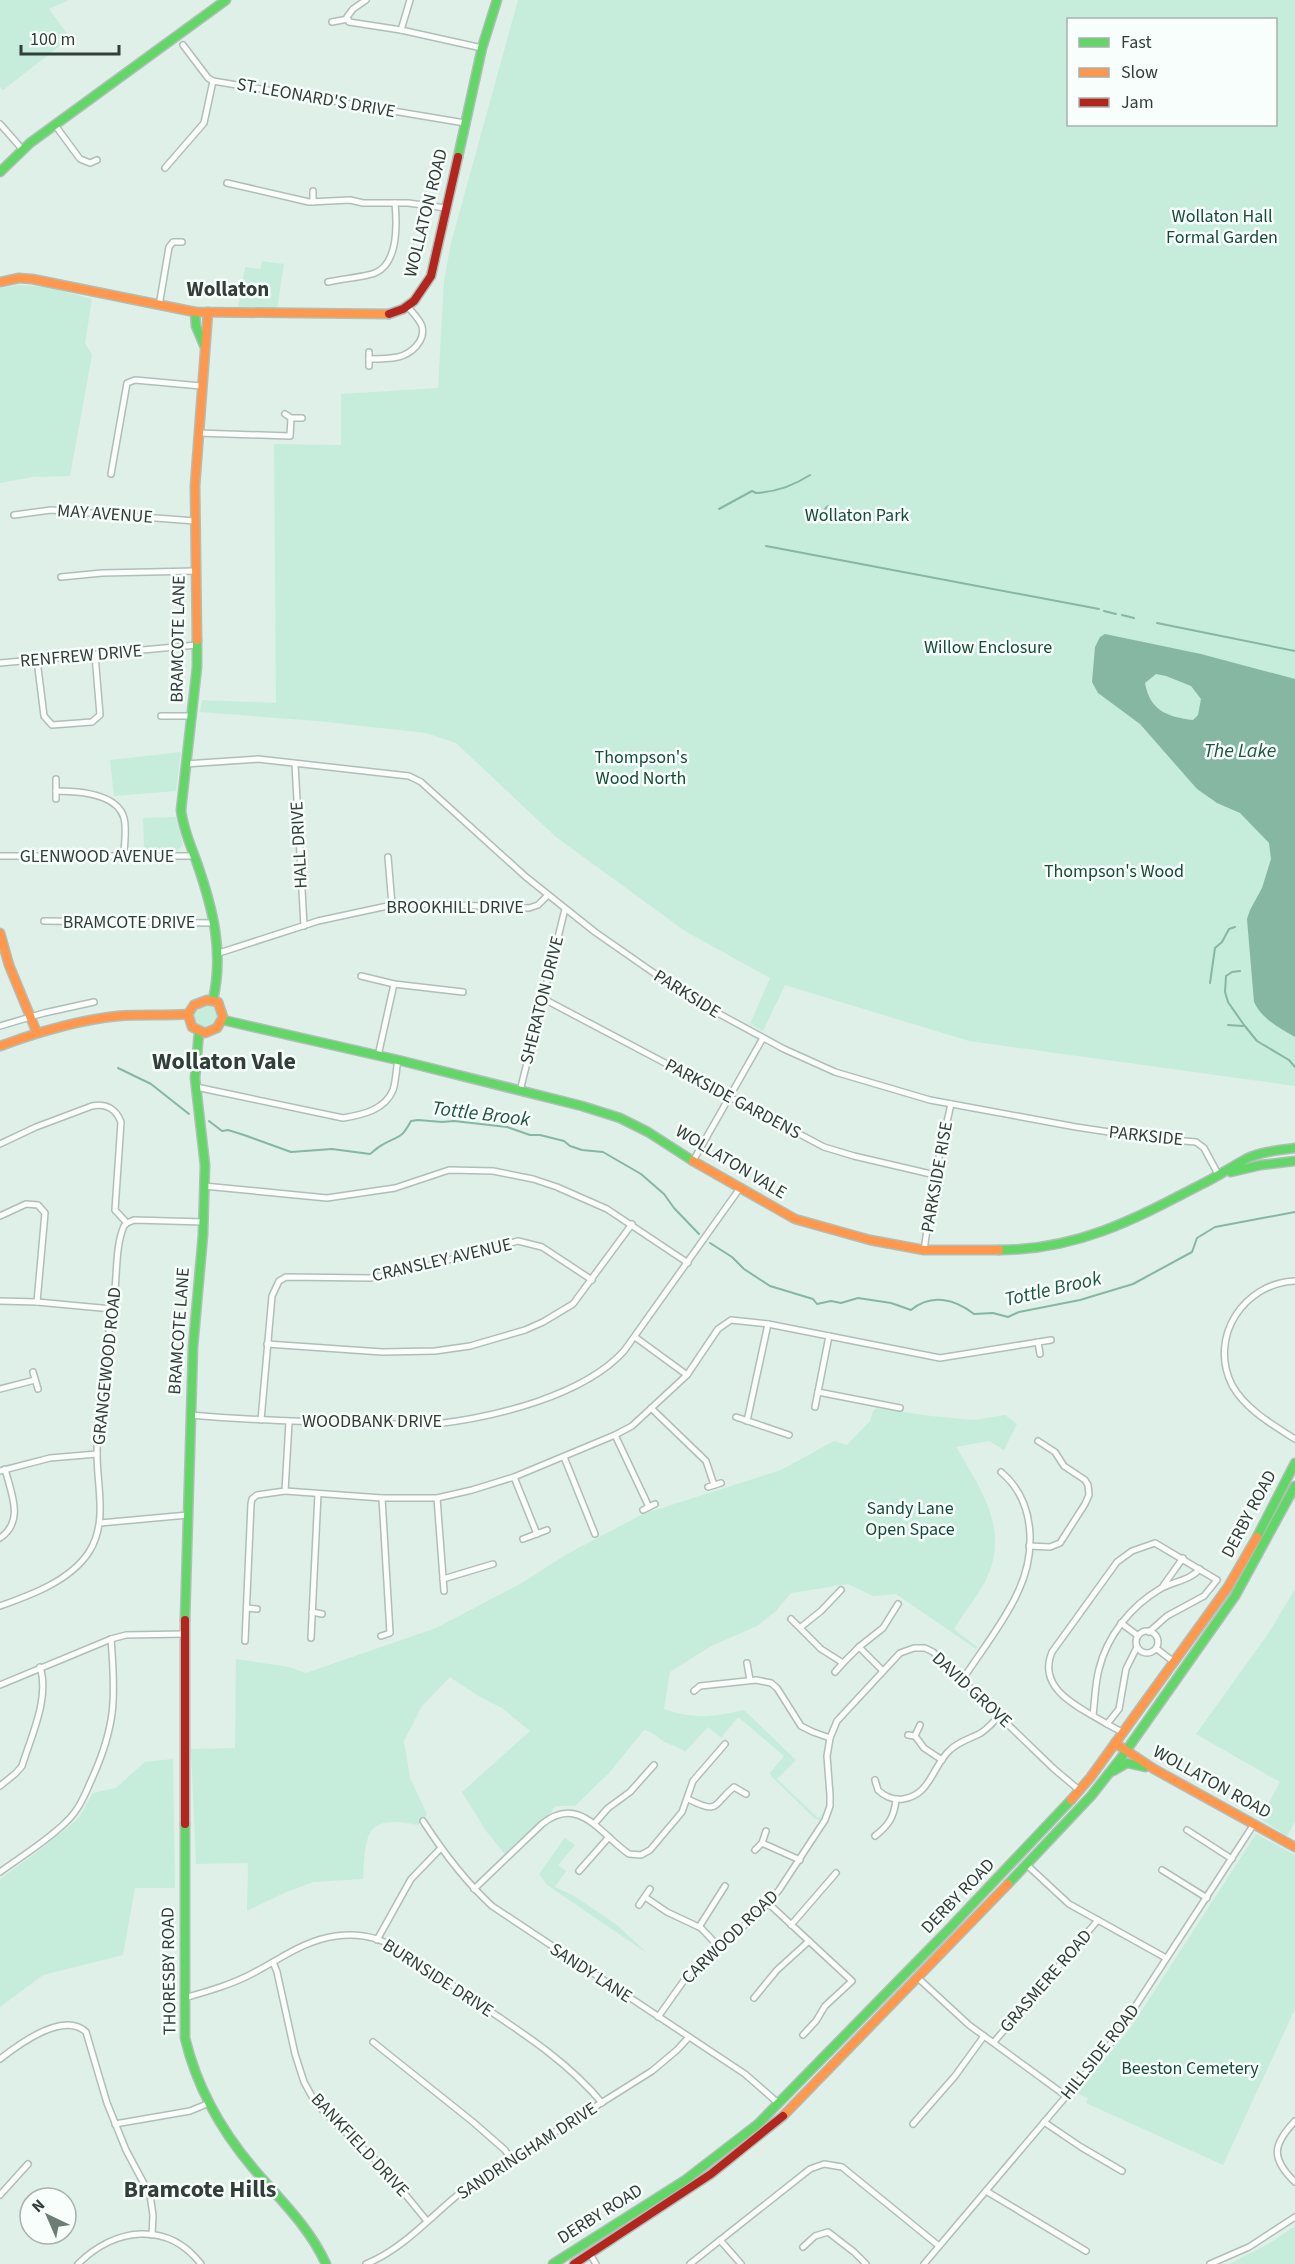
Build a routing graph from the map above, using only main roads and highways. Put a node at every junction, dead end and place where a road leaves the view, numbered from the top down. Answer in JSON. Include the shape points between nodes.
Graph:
{"nodes":[{"id":1,"x":226,"y":0,"type":"edge"},
{"id":2,"x":497,"y":0,"type":"edge"},
{"id":3,"x":0,"y":172,"type":"edge"},
{"id":4,"x":0,"y":282,"type":"edge"},
{"id":5,"x":195,"y":312,"type":"junction"},
{"id":6,"x":208,"y":312,"type":"junction"},
{"id":7,"x":204,"y":345,"type":"junction"},
{"id":8,"x":0,"y":933,"type":"edge"},
{"id":9,"x":213,"y":1000,"type":"junction"},
{"id":10,"x":188,"y":1014,"type":"junction"},
{"id":11,"x":223,"y":1020,"type":"junction"},
{"id":12,"x":199,"y":1032,"type":"junction"},
{"id":13,"x":37,"y":1033,"type":"junction"},
{"id":14,"x":0,"y":1046,"type":"edge"},
{"id":15,"x":1295,"y":1148,"type":"edge"},
{"id":16,"x":1295,"y":1161,"type":"edge"},
{"id":17,"x":1219,"y":1176,"type":"junction"},
{"id":18,"x":1295,"y":1463,"type":"edge"},
{"id":19,"x":1295,"y":1486,"type":"edge"},
{"id":20,"x":185,"y":1634,"type":"joint"},
{"id":21,"x":1115,"y":1743,"type":"junction"},
{"id":22,"x":1126,"y":1750,"type":"junction"},
{"id":23,"x":1154,"y":1770,"type":"junction"},
{"id":24,"x":1108,"y":1774,"type":"junction"},
{"id":25,"x":1295,"y":1848,"type":"edge"},
{"id":26,"x":326,"y":2264,"type":"edge"},
{"id":27,"x":553,"y":2264,"type":"edge"},
{"id":28,"x":574,"y":2264,"type":"edge"}],
"edges":[{"from":1,"to":3,"type":"main road","via":[[22,150]]},
{"from":2,"to":6,"type":"main road","name":"WOLLATON ROAD","via":[[482,48],[431,276],[422,293],[401,312],[388,314]]},
{"from":4,"to":5,"type":"main road","via":[[32,279]]},
{"from":5,"to":6,"type":"main road"},
{"from":5,"to":7,"type":"main road","name":"BRAMCOTE LANE"},
{"from":6,"to":7,"type":"main road","name":"BRAMCOTE LANE"},
{"from":7,"to":9,"type":"main road","name":"BRAMCOTE LANE","via":[[195,521],[197,645],[193,716],[181,800],[182,820],[214,923],[219,953],[219,978]]},
{"from":8,"to":13,"type":"main road"},
{"from":9,"to":10,"type":"main road","via":[[194,1005]]},
{"from":9,"to":11,"type":"main road","via":[[222,1007]]},
{"from":10,"to":12,"type":"main road","via":[[190,1024]]},
{"from":10,"to":13,"type":"main road","via":[[115,1017]]},
{"from":11,"to":12,"type":"main road","via":[[214,1030]]},
{"from":11,"to":17,"type":"main road","name":"WOLLATON VALE","via":[[398,1060],[620,1118],[795,1219],[924,1250],[1006,1250],[1078,1240],[1110,1230]]},
{"from":12,"to":20,"type":"main road","name":"BRAMCOTE LANE","via":[[195,1062],[204,1148],[204,1222],[193,1347]]},
{"from":13,"to":14,"type":"main road"},
{"from":15,"to":17,"type":"main road","name":"WOLLATON VALE","via":[[1255,1155]]},
{"from":16,"to":17,"type":"main road","name":"WOLLATON VALE"},
{"from":18,"to":21,"type":"main road","name":"DERBY ROAD","via":[[1228,1587]]},
{"from":19,"to":22,"type":"main road","name":"DERBY ROAD","via":[[1235,1596]]},
{"from":20,"to":26,"type":"main road","name":"THORESBY ROAD","via":[[187,2048],[207,2104],[231,2143],[306,2228]]},
{"from":21,"to":22,"type":"main road","name":"WOLLATON ROAD"},
{"from":21,"to":27,"type":"main road","name":"DERBY ROAD","via":[[1079,1790],[779,2104],[707,2166]]},
{"from":22,"to":23,"type":"main road","name":"WOLLATON ROAD"},
{"from":22,"to":24,"type":"main road","name":"DERBY ROAD"},
{"from":23,"to":24,"type":"main road","via":[[1132,1763]]},
{"from":23,"to":25,"type":"main road","name":"WOLLATON ROAD"},
{"from":24,"to":28,"type":"main road","name":"DERBY ROAD","via":[[1027,1865],[788,2112],[702,2182]]}]}
